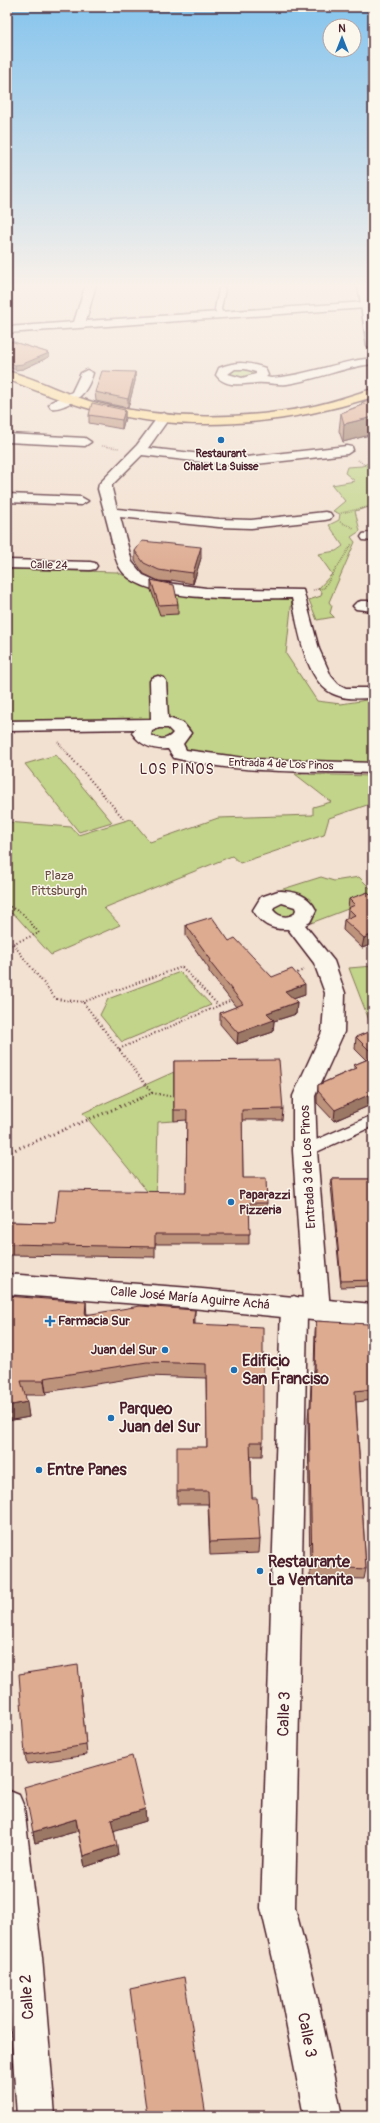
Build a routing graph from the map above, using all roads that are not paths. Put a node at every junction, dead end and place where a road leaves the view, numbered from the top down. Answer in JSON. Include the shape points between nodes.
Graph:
{"nodes":[{"id":1,"x":29,"y":383,"type":"edge"},
{"id":2,"x":84,"y":383,"type":"edge"},
{"id":3,"x":373,"y":393,"type":"edge"},
{"id":4,"x":32,"y":398,"type":"dead end"},
{"id":5,"x":70,"y":398,"type":"junction"},
{"id":6,"x":55,"y":405,"type":"junction"},
{"id":7,"x":373,"y":406,"type":"edge"},
{"id":8,"x":161,"y":421,"type":"junction"},
{"id":9,"x":7,"y":438,"type":"edge"},
{"id":10,"x":85,"y":442,"type":"road end"},
{"id":11,"x":141,"y":449,"type":"junction"},
{"id":12,"x":347,"y":450,"type":"dead end"},
{"id":13,"x":7,"y":498,"type":"edge"},
{"id":14,"x":81,"y":501,"type":"dead end"},
{"id":15,"x":111,"y":512,"type":"junction"},
{"id":16,"x":325,"y":516,"type":"road end"},
{"id":17,"x":7,"y":564,"type":"edge"},
{"id":18,"x":90,"y":566,"type":"dead end"},
{"id":19,"x":158,"y":681,"type":"dead end"},
{"id":20,"x":373,"y":693,"type":"edge"},
{"id":21,"x":155,"y":723,"type":"junction"},
{"id":22,"x":7,"y":726,"type":"edge"},
{"id":23,"x":173,"y":742,"type":"junction"},
{"id":24,"x":373,"y":768,"type":"edge"},
{"id":25,"x":293,"y":923,"type":"dead end"},
{"id":26,"x":373,"y":1120,"type":"edge"},
{"id":27,"x":305,"y":1151,"type":"junction"},
{"id":28,"x":7,"y":1284,"type":"edge"},
{"id":29,"x":306,"y":1308,"type":"junction"},
{"id":30,"x":373,"y":1315,"type":"edge"},
{"id":31,"x":7,"y":1807,"type":"edge"},
{"id":32,"x":36,"y":2116,"type":"edge"},
{"id":33,"x":323,"y":2116,"type":"edge"}],
"edges":[{"from":1,"to":5,"type":"main road"},
{"from":2,"to":5,"type":"street","via":[[82,389]]},
{"from":3,"to":8,"type":"main road","via":[[337,405],[304,412]]},
{"from":4,"to":6,"type":"main road"},
{"from":5,"to":6,"type":"street"},
{"from":5,"to":8,"type":"main road","via":[[101,408]]},
{"from":6,"to":8,"type":"main road","via":[[87,414]]},
{"from":7,"to":8,"type":"main road","via":[[307,420],[257,426],[189,428]]},
{"from":8,"to":11,"type":"street"},
{"from":9,"to":10,"type":"street"},
{"from":11,"to":12,"type":"street","via":[[237,462]]},
{"from":11,"to":15,"type":"street","via":[[106,484]]},
{"from":13,"to":14,"type":"street"},
{"from":15,"to":16,"type":"street","via":[[219,523]]},
{"from":15,"to":20,"type":"street","via":[[127,570],[155,586],[215,593],[298,592],[312,651],[324,681],[341,692]]},
{"from":17,"to":18,"type":"street","name":"Calle 24"},
{"from":19,"to":21,"type":"street"},
{"from":21,"to":22,"type":"street"},
{"from":21,"to":23,"type":"street","via":[[172,724],[180,729],[181,736]]},
{"from":21,"to":23,"type":"street","via":[[141,733],[145,740],[161,744]]},
{"from":23,"to":24,"type":"street","name":"Entrada 4 de Los Pinos","via":[[180,754],[204,760]]},
{"from":25,"to":27,"type":"street","name":"Entrada 3 de Los Pinos","via":[[324,961],[335,993],[333,1032],[304,1096]]},
{"from":26,"to":27,"type":"lane"},
{"from":27,"to":29,"type":"street","name":"Entrada 3 de Los Pinos"},
{"from":28,"to":29,"type":"street","name":"Calle José María Aguirre Achá"},
{"from":29,"to":30,"type":"street","name":"Calle José María Aguirre Achá"},
{"from":29,"to":33,"type":"street","name":"Calle 3","via":[[278,1908],[295,1976]]},
{"from":31,"to":32,"type":"street","name":"Calle 2","via":[[24,1957]]}]}
